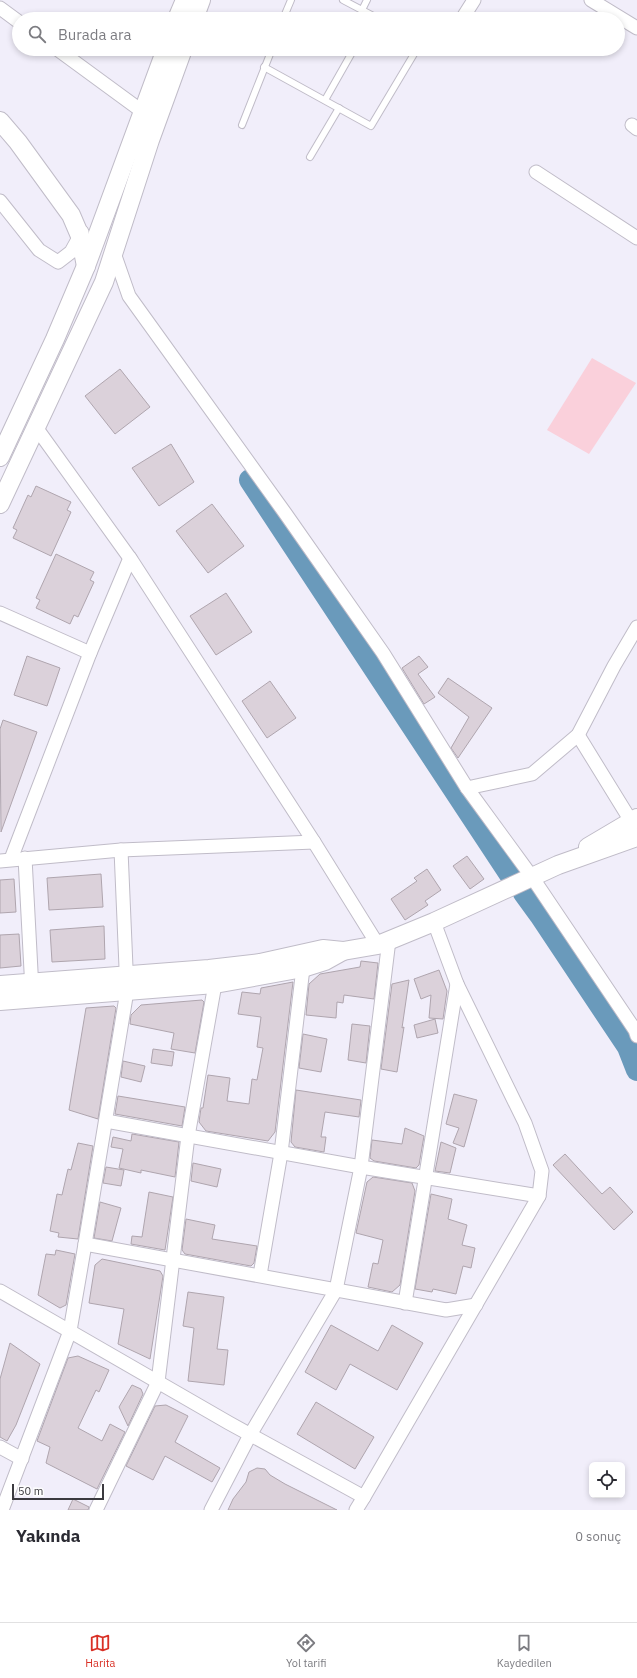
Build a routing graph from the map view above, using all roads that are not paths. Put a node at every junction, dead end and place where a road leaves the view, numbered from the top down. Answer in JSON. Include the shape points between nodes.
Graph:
{"nodes":[{"id":1,"x":185,"y":0,"type":"edge"},
{"id":2,"x":201,"y":0,"type":"edge"},
{"id":3,"x":291,"y":0,"type":"edge"},
{"id":4,"x":343,"y":0,"type":"edge"},
{"id":5,"x":367,"y":0,"type":"edge"},
{"id":6,"x":474,"y":0,"type":"edge"},
{"id":7,"x":591,"y":0,"type":"edge"},
{"id":8,"x":0,"y":8,"type":"edge"},
{"id":9,"x":362,"y":10,"type":"junction"},
{"id":10,"x":181,"y":12,"type":"edge"},
{"id":11,"x":197,"y":12,"type":"edge"},
{"id":12,"x":286,"y":12,"type":"edge"},
{"id":13,"x":365,"y":12,"type":"edge"},
{"id":14,"x":466,"y":12,"type":"edge"},
{"id":15,"x":611,"y":12,"type":"edge"},
{"id":16,"x":12,"y":17,"type":"edge"},
{"id":17,"x":625,"y":21,"type":"edge"},
{"id":18,"x":637,"y":28,"type":"edge"},
{"id":19,"x":67,"y":56,"type":"edge"},
{"id":20,"x":163,"y":56,"type":"edge"},
{"id":21,"x":180,"y":56,"type":"edge"},
{"id":22,"x":269,"y":56,"type":"edge"},
{"id":23,"x":350,"y":56,"type":"edge"},
{"id":24,"x":413,"y":56,"type":"edge"},
{"id":25,"x":264,"y":67,"type":"junction"},
{"id":26,"x":326,"y":100,"type":"junction"},
{"id":27,"x":339,"y":108,"type":"junction"},
{"id":28,"x":143,"y":112,"type":"junction"},
{"id":29,"x":0,"y":121,"type":"edge"},
{"id":30,"x":242,"y":125,"type":"dead end"},
{"id":31,"x":310,"y":157,"type":"dead end"},
{"id":32,"x":536,"y":172,"type":"dead end"},
{"id":33,"x":0,"y":201,"type":"edge"},
{"id":34,"x":83,"y":228,"type":"junction"},
{"id":35,"x":637,"y":238,"type":"edge"},
{"id":36,"x":114,"y":253,"type":"junction"},
{"id":37,"x":86,"y":266,"type":"junction"},
{"id":38,"x":104,"y":282,"type":"junction"},
{"id":39,"x":129,"y":296,"type":"junction"},
{"id":40,"x":35,"y":426,"type":"junction"},
{"id":41,"x":0,"y":457,"type":"edge"},
{"id":42,"x":0,"y":504,"type":"edge"},
{"id":43,"x":130,"y":558,"type":"junction"},
{"id":44,"x":0,"y":613,"type":"edge"},
{"id":45,"x":637,"y":627,"type":"edge"},
{"id":46,"x":90,"y":653,"type":"junction"},
{"id":47,"x":578,"y":735,"type":"junction"},
{"id":48,"x":467,"y":788,"type":"junction"},
{"id":49,"x":635,"y":825,"type":"edge"},
{"id":50,"x":314,"y":842,"type":"junction"},
{"id":51,"x":121,"y":850,"type":"junction"},
{"id":52,"x":25,"y":858,"type":"junction"},
{"id":53,"x":6,"y":860,"type":"edge"},
{"id":54,"x":532,"y":877,"type":"junction"},
{"id":55,"x":434,"y":922,"type":"junction"},
{"id":56,"x":384,"y":942,"type":"junction"},
{"id":57,"x":343,"y":951,"type":"junction"},
{"id":58,"x":303,"y":968,"type":"junction"},
{"id":59,"x":127,"y":983,"type":"junction"},
{"id":60,"x":215,"y":984,"type":"junction"},
{"id":61,"x":457,"y":984,"type":"junction"},
{"id":62,"x":0,"y":985,"type":"edge"},
{"id":63,"x":32,"y":991,"type":"junction"},
{"id":64,"x":0,"y":1001,"type":"edge"},
{"id":65,"x":637,"y":1036,"type":"edge"},
{"id":66,"x":106,"y":1121,"type":"junction"},
{"id":67,"x":188,"y":1136,"type":"junction"},
{"id":68,"x":281,"y":1153,"type":"junction"},
{"id":69,"x":361,"y":1167,"type":"junction"},
{"id":70,"x":426,"y":1178,"type":"junction"},
{"id":71,"x":538,"y":1196,"type":"junction"},
{"id":72,"x":85,"y":1244,"type":"junction"},
{"id":73,"x":173,"y":1260,"type":"junction"},
{"id":74,"x":260,"y":1275,"type":"junction"},
{"id":75,"x":336,"y":1290,"type":"junction"},
{"id":76,"x":0,"y":1291,"type":"edge"},
{"id":77,"x":405,"y":1303,"type":"junction"},
{"id":78,"x":476,"y":1305,"type":"junction"},
{"id":79,"x":70,"y":1331,"type":"junction"},
{"id":80,"x":158,"y":1382,"type":"junction"},
{"id":81,"x":250,"y":1435,"type":"junction"},
{"id":82,"x":0,"y":1447,"type":"edge"},
{"id":83,"x":22,"y":1459,"type":"junction"},
{"id":84,"x":364,"y":1497,"type":"junction"},
{"id":85,"x":2,"y":1510,"type":"edge"},
{"id":86,"x":96,"y":1510,"type":"edge"},
{"id":87,"x":211,"y":1510,"type":"edge"},
{"id":88,"x":356,"y":1510,"type":"edge"}],
"edges":[{"from":1,"to":10,"type":"main road"},
{"from":2,"to":11,"type":"main road"},
{"from":3,"to":12,"type":"lane"},
{"from":4,"to":9,"type":"lane"},
{"from":5,"to":9,"type":"lane"},
{"from":6,"to":14,"type":"street"},
{"from":7,"to":15,"type":"street"},
{"from":8,"to":16,"type":"street"},
{"from":9,"to":13,"type":"lane"},
{"from":17,"to":18,"type":"street"},
{"from":19,"to":28,"type":"street"},
{"from":20,"to":28,"type":"main road"},
{"from":21,"to":36,"type":"main road","via":[[150,140]]},
{"from":22,"to":25,"type":"lane"},
{"from":23,"to":26,"type":"lane"},
{"from":24,"to":27,"type":"lane","via":[[371,126]]},
{"from":25,"to":26,"type":"lane"},
{"from":25,"to":30,"type":"lane"},
{"from":26,"to":27,"type":"lane"},
{"from":27,"to":31,"type":"lane"},
{"from":28,"to":34,"type":"main road"},
{"from":29,"to":34,"type":"main road"},
{"from":32,"to":35,"type":"street"},
{"from":33,"to":34,"type":"street","via":[[39,250],[58,262],[70,252]]},
{"from":34,"to":36,"type":"main road"},
{"from":34,"to":37,"type":"main road"},
{"from":36,"to":38,"type":"main road"},
{"from":36,"to":39,"type":"street"},
{"from":37,"to":38,"type":"main road"},
{"from":37,"to":41,"type":"main road"},
{"from":38,"to":39,"type":"street"},
{"from":38,"to":40,"type":"main road"},
{"from":39,"to":48,"type":"street","via":[[383,653]]},
{"from":40,"to":42,"type":"main road"},
{"from":40,"to":43,"type":"street"},
{"from":43,"to":46,"type":"street"},
{"from":43,"to":50,"type":"street"},
{"from":44,"to":46,"type":"street"},
{"from":45,"to":47,"type":"street"},
{"from":46,"to":53,"type":"street"},
{"from":47,"to":48,"type":"street","via":[[532,774]]},
{"from":47,"to":49,"type":"street"},
{"from":48,"to":54,"type":"street"},
{"from":49,"to":54,"type":"main road"},
{"from":50,"to":51,"type":"street"},
{"from":50,"to":56,"type":"street"},
{"from":51,"to":52,"type":"street"},
{"from":51,"to":59,"type":"street"},
{"from":52,"to":53,"type":"street"},
{"from":52,"to":63,"type":"street"},
{"from":54,"to":55,"type":"main road"},
{"from":54,"to":65,"type":"street"},
{"from":55,"to":56,"type":"main road"},
{"from":55,"to":61,"type":"street"},
{"from":56,"to":57,"type":"main road"},
{"from":56,"to":69,"type":"street"},
{"from":57,"to":58,"type":"main road","via":[[325,961]]},
{"from":57,"to":59,"type":"main road","via":[[323,949],[260,963]]},
{"from":58,"to":60,"type":"main road"},
{"from":58,"to":68,"type":"street"},
{"from":59,"to":60,"type":"main road"},
{"from":59,"to":63,"type":"main road"},
{"from":59,"to":66,"type":"street"},
{"from":60,"to":67,"type":"street"},
{"from":61,"to":70,"type":"street"},
{"from":61,"to":71,"type":"street","via":[[525,1123],[542,1171]]},
{"from":62,"to":63,"type":"main road"},
{"from":63,"to":64,"type":"main road"},
{"from":66,"to":67,"type":"street"},
{"from":66,"to":72,"type":"street"},
{"from":67,"to":68,"type":"street"},
{"from":67,"to":73,"type":"street"},
{"from":68,"to":69,"type":"street"},
{"from":68,"to":74,"type":"street"},
{"from":69,"to":70,"type":"street"},
{"from":69,"to":75,"type":"street"},
{"from":70,"to":71,"type":"street"},
{"from":70,"to":77,"type":"street"},
{"from":71,"to":78,"type":"street"},
{"from":72,"to":73,"type":"street"},
{"from":72,"to":79,"type":"street"},
{"from":73,"to":74,"type":"street"},
{"from":73,"to":80,"type":"street"},
{"from":74,"to":75,"type":"street"},
{"from":75,"to":77,"type":"street"},
{"from":75,"to":81,"type":"street"},
{"from":76,"to":79,"type":"street"},
{"from":77,"to":78,"type":"street","via":[[446,1310]]},
{"from":78,"to":84,"type":"street"},
{"from":79,"to":80,"type":"street"},
{"from":79,"to":83,"type":"street"},
{"from":80,"to":81,"type":"street"},
{"from":80,"to":86,"type":"street"},
{"from":81,"to":84,"type":"street"},
{"from":81,"to":87,"type":"street"},
{"from":82,"to":83,"type":"street"},
{"from":83,"to":85,"type":"street"},
{"from":84,"to":88,"type":"street"}]}
